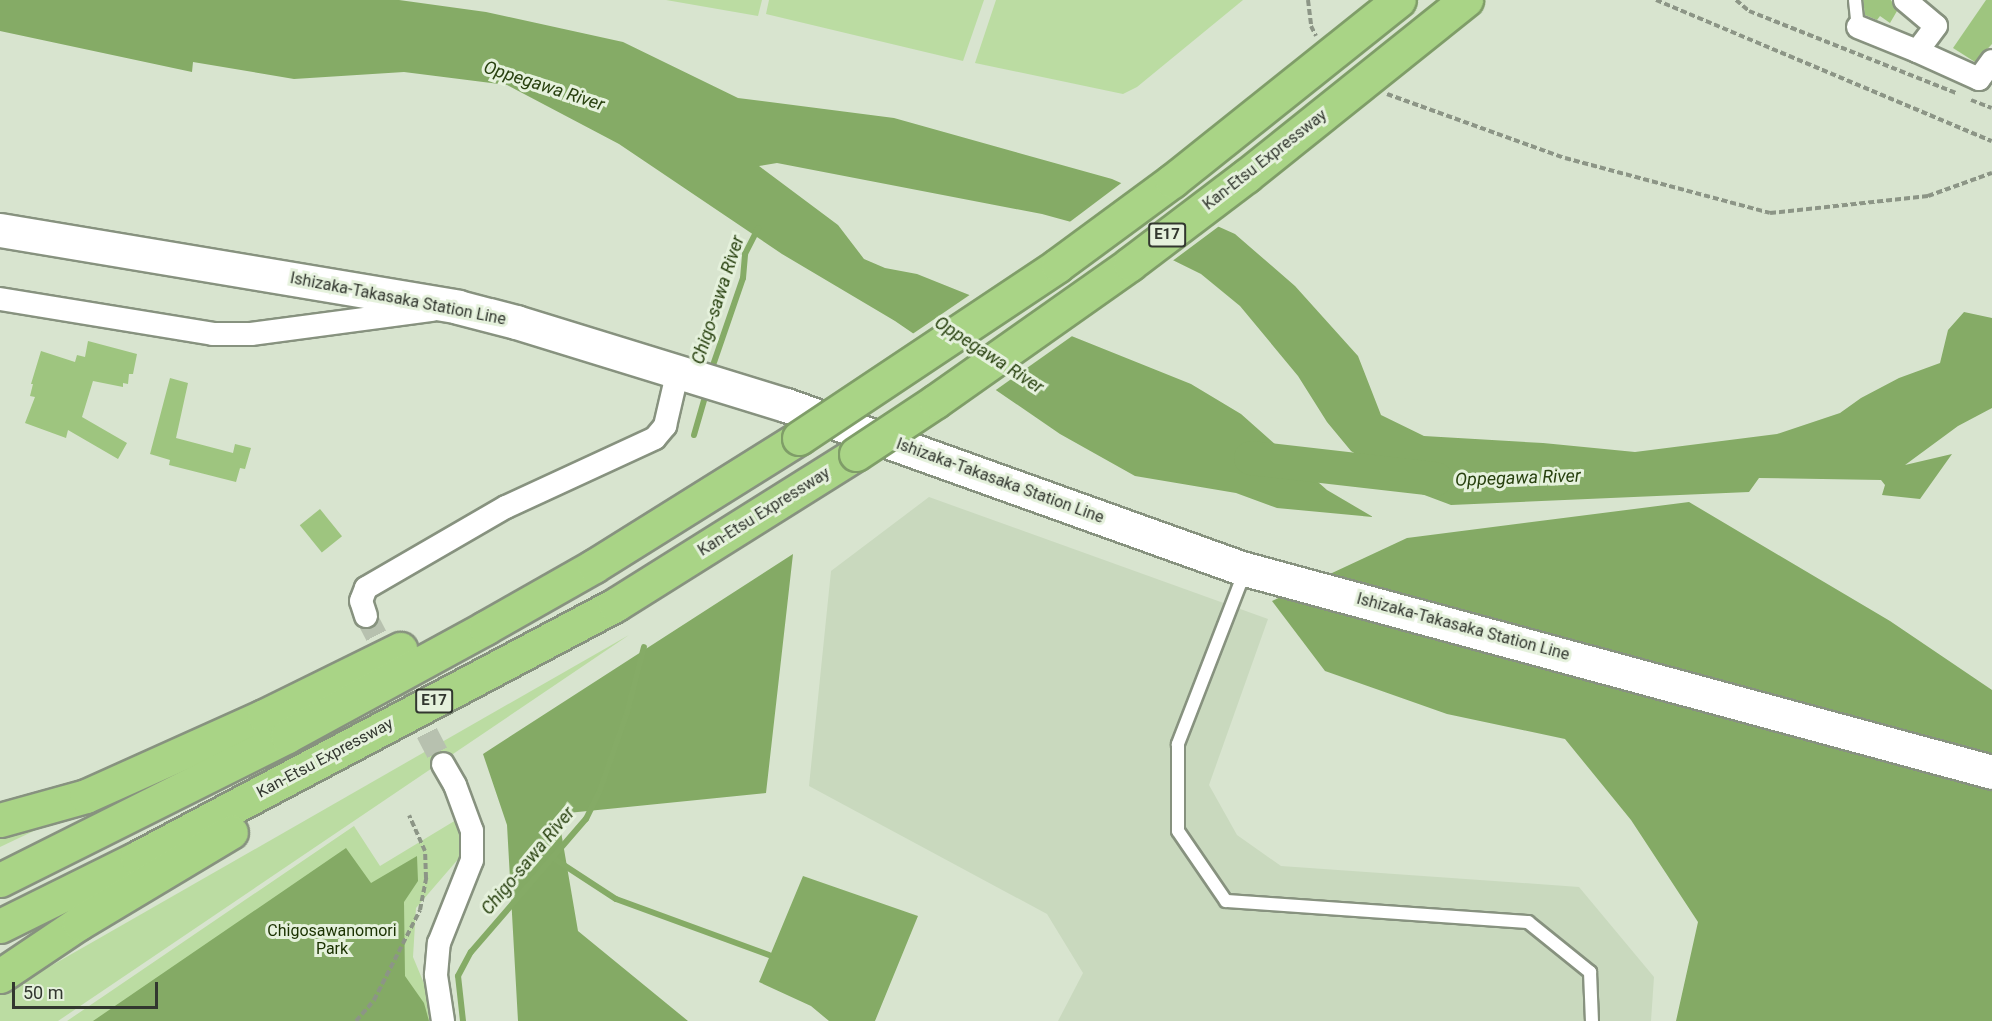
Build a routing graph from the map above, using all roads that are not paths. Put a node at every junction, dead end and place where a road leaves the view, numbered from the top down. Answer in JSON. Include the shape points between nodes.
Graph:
{"nodes":[{"id":1,"x":1399,"y":0,"type":"edge"},
{"id":2,"x":1466,"y":0,"type":"edge"},
{"id":3,"x":1855,"y":0,"type":"edge"},
{"id":4,"x":1905,"y":0,"type":"edge"},
{"id":5,"x":1858,"y":27,"type":"joint"},
{"id":6,"x":1917,"y":51,"type":"junction"},
{"id":7,"x":1983,"y":82,"type":"edge"},
{"id":8,"x":0,"y":231,"type":"edge"},
{"id":9,"x":0,"y":299,"type":"edge"},
{"id":10,"x":458,"y":307,"type":"junction"},
{"id":11,"x":699,"y":377,"type":"junction"},
{"id":12,"x":759,"y":464,"type":"junction"},
{"id":13,"x":1245,"y":569,"type":"junction"},
{"id":14,"x":615,"y":605,"type":"junction"},
{"id":15,"x":366,"y":616,"type":"tunnel mouth"},
{"id":16,"x":443,"y":764,"type":"tunnel mouth"},
{"id":17,"x":1992,"y":772,"type":"edge"},
{"id":18,"x":0,"y":820,"type":"edge"},
{"id":19,"x":0,"y":880,"type":"edge"},
{"id":20,"x":0,"y":926,"type":"edge"},
{"id":21,"x":0,"y":976,"type":"edge"},
{"id":22,"x":443,"y":1021,"type":"edge"},
{"id":23,"x":1592,"y":1021,"type":"edge"}],
"edges":[{"from":1,"to":12,"type":"highway","number":"E17","bridge":true,"via":[[1172,181],[1058,265]]},
{"from":2,"to":14,"type":"highway","name":"Kan-Etsu Expressway","number":"E17","bridge":true,"via":[[1246,176],[936,401]]},
{"from":3,"to":5,"type":"lane"},
{"from":4,"to":6,"type":"street","via":[[1936,26]]},
{"from":5,"to":6,"type":"street"},
{"from":6,"to":7,"type":"street"},
{"from":8,"to":10,"type":"main road","name":"Ishizaka-Takasaka Station Line"},
{"from":9,"to":10,"type":"street","via":[[213,334],[251,334]]},
{"from":10,"to":11,"type":"main road","name":"Ishizaka-Takasaka Station Line"},
{"from":11,"to":13,"type":"main road","name":"Ishizaka-Takasaka Station Line"},
{"from":11,"to":15,"type":"street","via":[[655,438],[506,507],[366,588],[361,601]]},
{"from":12,"to":18,"type":"highway","via":[[619,525],[420,638],[264,716],[86,796]]},
{"from":12,"to":19,"type":"highway","number":"E17","via":[[594,566],[381,685],[181,791]]},
{"from":13,"to":17,"type":"main road","name":"Ishizaka-Takasaka Station Line"},
{"from":13,"to":23,"type":"lane","via":[[1178,744],[1178,831],[1226,901],[1528,922],[1590,972]]},
{"from":14,"to":20,"type":"highway","name":"Kan-Etsu Expressway","number":"E17","via":[[137,858]]},
{"from":14,"to":21,"type":"highway","via":[[79,923]]},
{"from":16,"to":22,"type":"street","via":[[472,831],[472,860],[439,943],[436,975]]}]}
